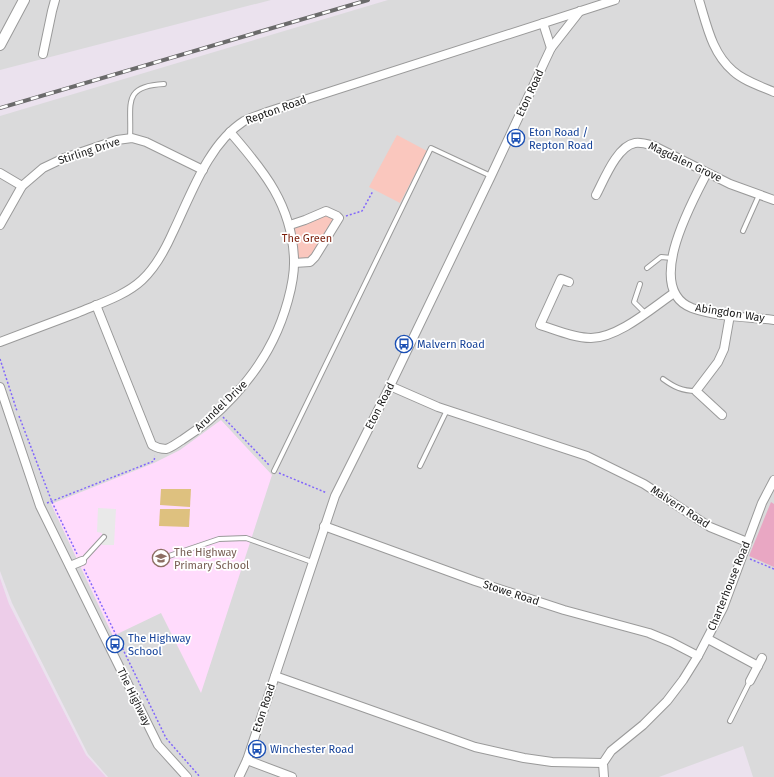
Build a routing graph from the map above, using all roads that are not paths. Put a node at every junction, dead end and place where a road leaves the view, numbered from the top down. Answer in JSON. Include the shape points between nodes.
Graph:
{"nodes":[{"id":1,"x":24,"y":0,"type":"edge"},
{"id":2,"x":55,"y":0,"type":"edge"},
{"id":3,"x":615,"y":0,"type":"edge"},
{"id":4,"x":699,"y":0,"type":"edge"},
{"id":5,"x":580,"y":11,"type":"junction"},
{"id":6,"x":543,"y":23,"type":"junction"},
{"id":7,"x":0,"y":45,"type":"edge"},
{"id":8,"x":551,"y":48,"type":"junction"},
{"id":9,"x":43,"y":54,"type":"dead end"},
{"id":10,"x":164,"y":84,"type":"dead end"},
{"id":11,"x":774,"y":92,"type":"edge"},
{"id":12,"x":230,"y":132,"type":"junction"},
{"id":13,"x":130,"y":138,"type":"junction"},
{"id":14,"x":203,"y":170,"type":"junction"},
{"id":15,"x":0,"y":173,"type":"edge"},
{"id":16,"x":707,"y":173,"type":"junction"},
{"id":17,"x":492,"y":176,"type":"junction"},
{"id":18,"x":22,"y":186,"type":"junction"},
{"id":19,"x":596,"y":194,"type":"dead end"},
{"id":20,"x":759,"y":194,"type":"junction"},
{"id":21,"x":774,"y":200,"type":"edge"},
{"id":22,"x":0,"y":225,"type":"edge"},
{"id":23,"x":290,"y":225,"type":"junction"},
{"id":24,"x":743,"y":232,"type":"dead end"},
{"id":25,"x":672,"y":258,"type":"junction"},
{"id":26,"x":294,"y":263,"type":"junction"},
{"id":27,"x":646,"y":268,"type":"dead end"},
{"id":28,"x":570,"y":282,"type":"dead end"},
{"id":29,"x":640,"y":284,"type":"dead end"},
{"id":30,"x":674,"y":293,"type":"junction"},
{"id":31,"x":96,"y":305,"type":"junction"},
{"id":32,"x":645,"y":313,"type":"junction"},
{"id":33,"x":730,"y":315,"type":"junction"},
{"id":34,"x":774,"y":320,"type":"edge"},
{"id":35,"x":0,"y":342,"type":"edge"},
{"id":36,"x":662,"y":379,"type":"dead end"},
{"id":37,"x":390,"y":386,"type":"junction"},
{"id":38,"x":0,"y":387,"type":"edge"},
{"id":39,"x":696,"y":392,"type":"junction"},
{"id":40,"x":447,"y":410,"type":"junction"},
{"id":41,"x":722,"y":415,"type":"dead end"},
{"id":42,"x":420,"y":466,"type":"dead end"},
{"id":43,"x":274,"y":471,"type":"dead end"},
{"id":44,"x":774,"y":480,"type":"edge"},
{"id":45,"x":324,"y":526,"type":"junction"},
{"id":46,"x":104,"y":537,"type":"dead end"},
{"id":47,"x":747,"y":542,"type":"junction"},
{"id":48,"x":166,"y":557,"type":"dead end"},
{"id":49,"x":81,"y":561,"type":"joint"},
{"id":50,"x":312,"y":562,"type":"junction"},
{"id":51,"x":70,"y":566,"type":"junction"},
{"id":52,"x":708,"y":639,"type":"junction"},
{"id":53,"x":698,"y":656,"type":"junction"},
{"id":54,"x":762,"y":658,"type":"dead end"},
{"id":55,"x":758,"y":666,"type":"junction"},
{"id":56,"x":275,"y":676,"type":"junction"},
{"id":57,"x":750,"y":681,"type":"joint"},
{"id":58,"x":730,"y":721,"type":"dead end"},
{"id":59,"x":247,"y":760,"type":"junction"},
{"id":60,"x":603,"y":763,"type":"junction"},
{"id":61,"x":187,"y":777,"type":"edge"},
{"id":62,"x":239,"y":777,"type":"edge"},
{"id":63,"x":292,"y":777,"type":"edge"},
{"id":64,"x":604,"y":777,"type":"edge"}],
"edges":[{"from":1,"to":7,"type":"street"},
{"from":2,"to":9,"type":"street"},
{"from":3,"to":5,"type":"street","name":"Repton Road"},
{"from":4,"to":11,"type":"street","via":[[712,43],[721,59],[733,72]]},
{"from":5,"to":6,"type":"street","name":"Repton Road"},
{"from":5,"to":8,"type":"street","name":"Eton Road"},
{"from":6,"to":8,"type":"street"},
{"from":6,"to":12,"type":"street","name":"Repton Road","via":[[267,112],[245,120]]},
{"from":8,"to":17,"type":"street","name":"Eton Road"},
{"from":10,"to":13,"type":"lane","via":[[142,87],[134,95],[129,109]]},
{"from":12,"to":14,"type":"street","name":"Repton Road","via":[[216,147]]},
{"from":12,"to":23,"type":"street","name":"Arundel Drive","via":[[275,188]]},
{"from":13,"to":14,"type":"street","name":"Stirling Drive","via":[[146,142]]},
{"from":13,"to":18,"type":"street","name":"Stirling Drive","via":[[64,158],[43,168]]},
{"from":14,"to":31,"type":"street","name":"Repton Road","via":[[155,266],[141,281],[126,291]]},
{"from":15,"to":18,"type":"street"},
{"from":16,"to":19,"type":"street","name":"Magdalen Grove","via":[[654,146],[634,144],[623,150],[614,161]]},
{"from":16,"to":20,"type":"street","name":"Magdalen Grove"},
{"from":16,"to":25,"type":"street","via":[[678,235]]},
{"from":17,"to":37,"type":"street","name":"Eton Road"},
{"from":17,"to":43,"type":"lane","via":[[432,148]]},
{"from":18,"to":22,"type":"street","name":"Stirling Drive"},
{"from":20,"to":21,"type":"street","name":"Magdalen Grove"},
{"from":20,"to":24,"type":"lane"},
{"from":23,"to":26,"type":"street","name":"Arundel Drive"},
{"from":23,"to":26,"type":"street","via":[[326,210],[339,218],[315,258],[310,262]]},
{"from":25,"to":27,"type":"lane","via":[[661,257]]},
{"from":25,"to":30,"type":"street","via":[[671,278]]},
{"from":26,"to":31,"type":"street","name":"Arundel Drive","via":[[289,299],[273,340],[249,379],[195,432],[168,449],[152,445]]},
{"from":28,"to":32,"type":"street","via":[[561,279],[540,325],[575,336],[592,338],[607,336]]},
{"from":29,"to":32,"type":"lane","via":[[634,302]]},
{"from":30,"to":32,"type":"street"},
{"from":30,"to":33,"type":"street","name":"Abingdon Way","via":[[691,307]]},
{"from":31,"to":35,"type":"street","name":"Repton Road"},
{"from":33,"to":34,"type":"street","name":"Abingdon Way"},
{"from":33,"to":39,"type":"street","via":[[724,349],[718,362]]},
{"from":36,"to":39,"type":"lane","via":[[675,388]]},
{"from":37,"to":40,"type":"street","name":"Malvern Road"},
{"from":37,"to":45,"type":"street","name":"Eton Road","via":[[335,496]]},
{"from":38,"to":51,"type":"street","name":"The Highway","via":[[40,506]]},
{"from":39,"to":41,"type":"street"},
{"from":40,"to":42,"type":"lane"},
{"from":40,"to":47,"type":"street","name":"Malvern Road","via":[[587,456],[644,484],[710,527]]},
{"from":44,"to":47,"type":"street","name":"Charterhouse Road"},
{"from":45,"to":50,"type":"street","name":"Eton Road"},
{"from":45,"to":53,"type":"street","name":"Stowe Road","via":[[483,584],[564,610],[649,633]]},
{"from":46,"to":49,"type":"lane"},
{"from":47,"to":52,"type":"street","name":"Charterhouse Road","via":[[723,608]]},
{"from":48,"to":50,"type":"lane","via":[[219,539],[246,538]]},
{"from":49,"to":51,"type":"street"},
{"from":50,"to":56,"type":"street","name":"Eton Road"},
{"from":51,"to":61,"type":"street","name":"The Highway","via":[[158,745]]},
{"from":52,"to":53,"type":"street","name":"Charterhouse Road"},
{"from":52,"to":55,"type":"street"},
{"from":53,"to":60,"type":"street","name":"Charterhouse Road","via":[[667,701],[643,725],[610,751]]},
{"from":54,"to":55,"type":"street"},
{"from":55,"to":57,"type":"street"},
{"from":56,"to":59,"type":"street","name":"Eton Road"},
{"from":56,"to":60,"type":"street","via":[[475,747],[552,762]]},
{"from":57,"to":58,"type":"lane"},
{"from":59,"to":62,"type":"street","name":"Eton Road"},
{"from":59,"to":63,"type":"street"},
{"from":60,"to":64,"type":"street"}]}
